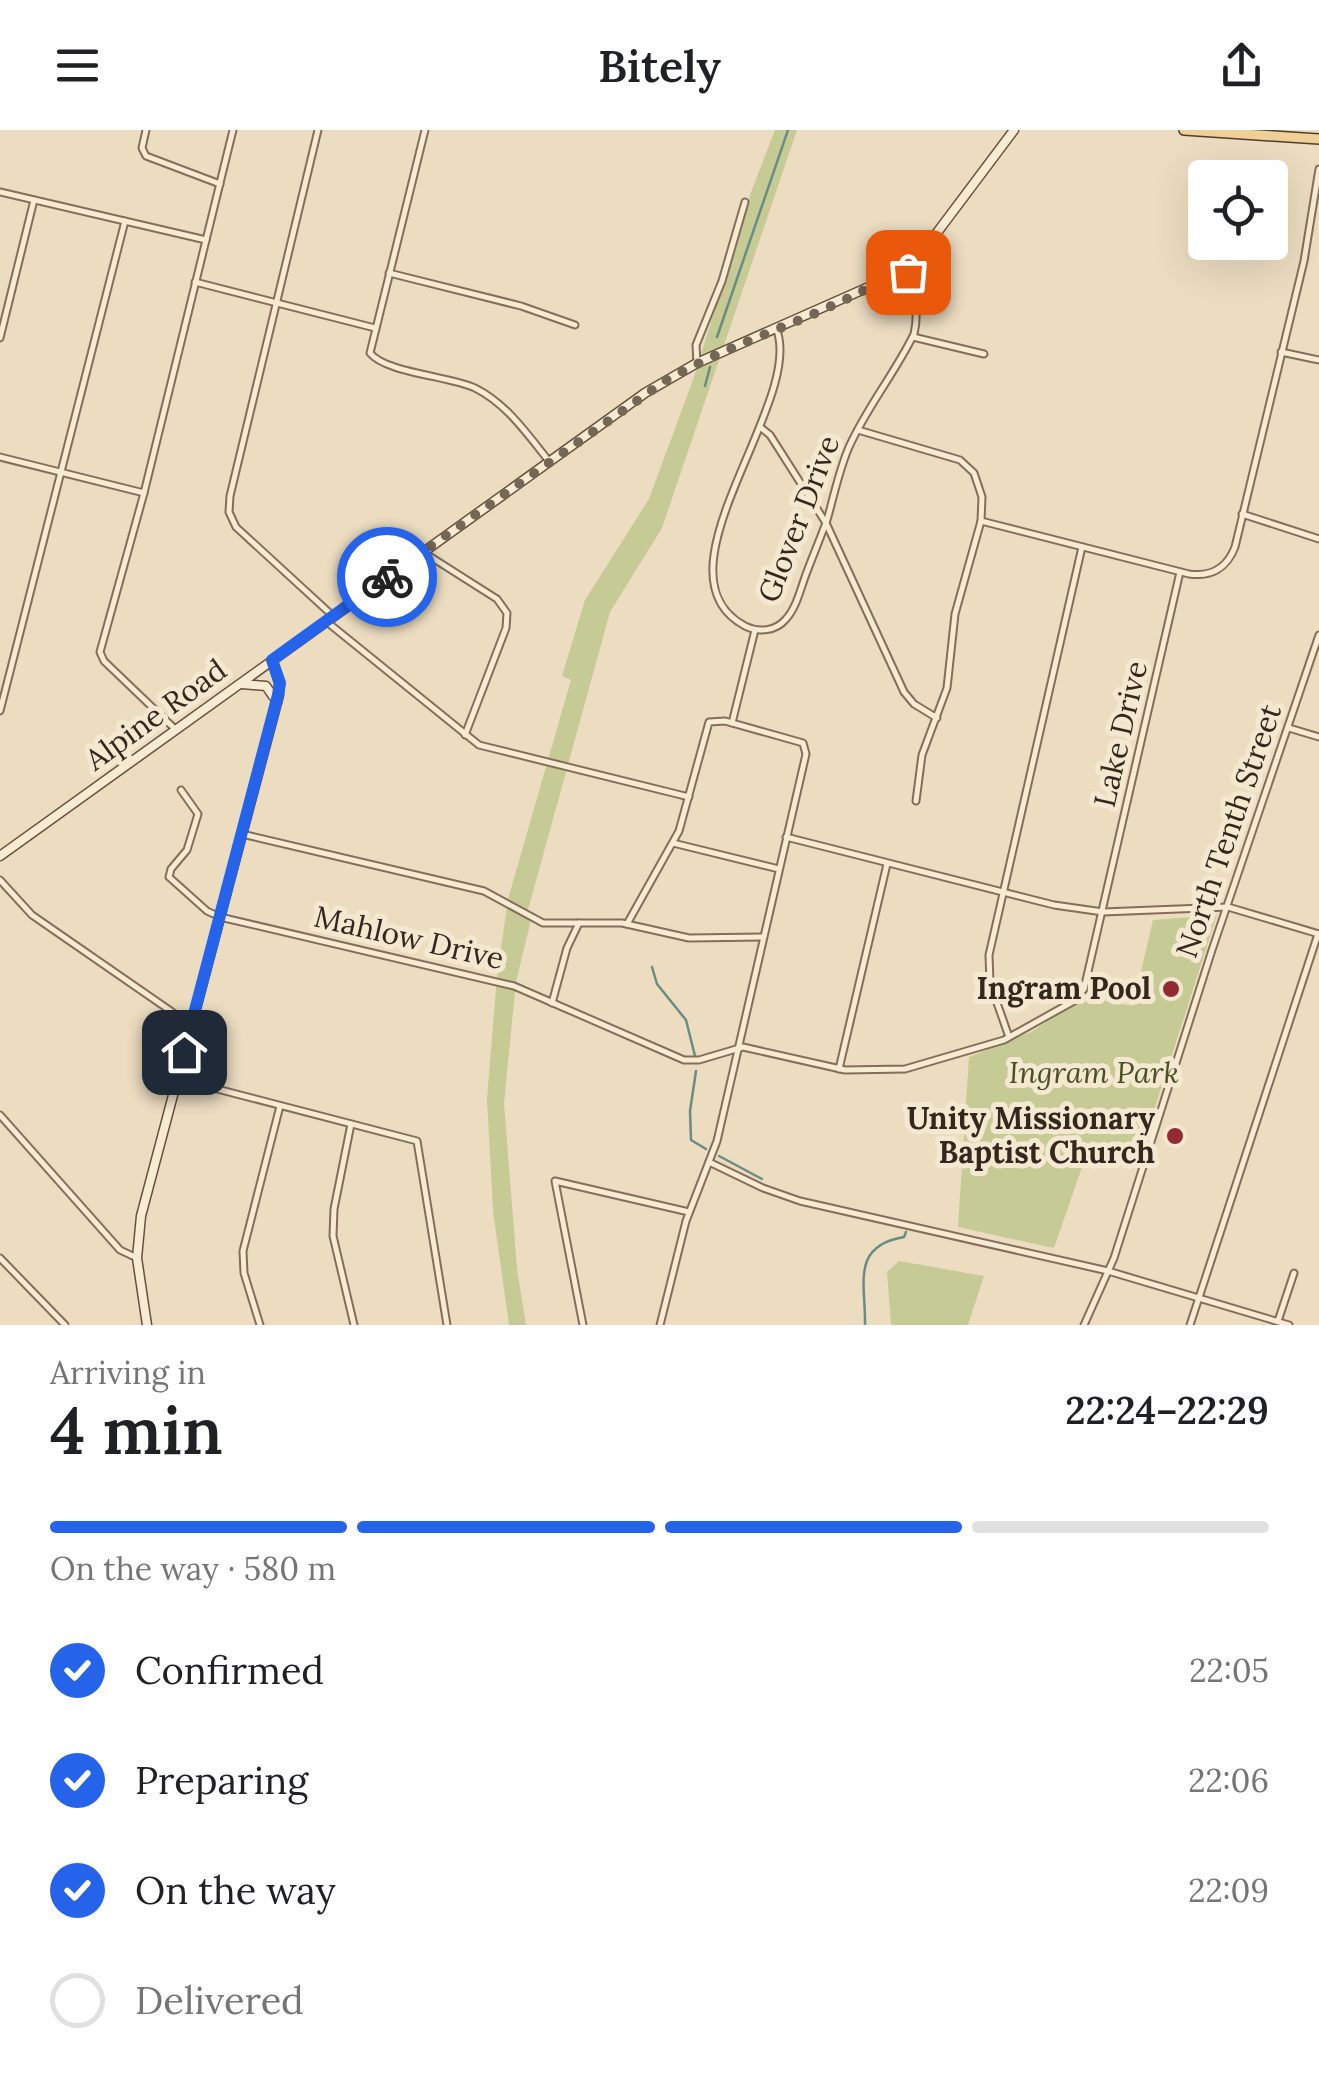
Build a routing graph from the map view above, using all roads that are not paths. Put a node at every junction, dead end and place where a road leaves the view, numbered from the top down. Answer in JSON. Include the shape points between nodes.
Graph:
{"nodes":[{"id":1,"x":146,"y":130,"type":"edge"},
{"id":2,"x":233,"y":130,"type":"edge"},
{"id":3,"x":318,"y":130,"type":"edge"},
{"id":4,"x":424,"y":130,"type":"edge"},
{"id":5,"x":1014,"y":130,"type":"edge"},
{"id":6,"x":1184,"y":130,"type":"edge"},
{"id":7,"x":1228,"y":131,"type":"edge"},
{"id":8,"x":1319,"y":139,"type":"edge"},
{"id":9,"x":1319,"y":169,"type":"edge"},
{"id":10,"x":220,"y":184,"type":"junction"},
{"id":11,"x":0,"y":192,"type":"edge"},
{"id":12,"x":34,"y":200,"type":"junction"},
{"id":13,"x":745,"y":202,"type":"dead end"},
{"id":14,"x":124,"y":221,"type":"junction"},
{"id":15,"x":206,"y":240,"type":"junction"},
{"id":16,"x":905,"y":266,"type":"junction"},
{"id":17,"x":389,"y":274,"type":"junction"},
{"id":18,"x":195,"y":282,"type":"junction"},
{"id":19,"x":276,"y":302,"type":"junction"},
{"id":20,"x":575,"y":324,"type":"dead end"},
{"id":21,"x":374,"y":328,"type":"junction"},
{"id":22,"x":776,"y":328,"type":"junction"},
{"id":23,"x":913,"y":337,"type":"junction"},
{"id":24,"x":0,"y":338,"type":"edge"},
{"id":25,"x":1281,"y":352,"type":"junction"},
{"id":26,"x":984,"y":354,"type":"dead end"},
{"id":27,"x":1319,"y":360,"type":"edge"},
{"id":28,"x":697,"y":363,"type":"junction"},
{"id":29,"x":759,"y":426,"type":"junction"},
{"id":30,"x":858,"y":430,"type":"junction"},
{"id":31,"x":0,"y":457,"type":"edge"},
{"id":32,"x":548,"y":461,"type":"junction"},
{"id":33,"x":62,"y":472,"type":"junction"},
{"id":34,"x":144,"y":492,"type":"junction"},
{"id":35,"x":1242,"y":514,"type":"junction"},
{"id":36,"x":982,"y":521,"type":"junction"},
{"id":37,"x":826,"y":522,"type":"junction"},
{"id":38,"x":1319,"y":539,"type":"edge"},
{"id":39,"x":1082,"y":547,"type":"junction"},
{"id":40,"x":422,"y":552,"type":"junction"},
{"id":41,"x":1180,"y":572,"type":"junction"},
{"id":42,"x":330,"y":619,"type":"junction"},
{"id":43,"x":756,"y":630,"type":"junction"},
{"id":44,"x":1319,"y":635,"type":"edge"},
{"id":45,"x":272,"y":660,"type":"junction"},
{"id":46,"x":238,"y":685,"type":"junction"},
{"id":47,"x":277,"y":702,"type":"junction"},
{"id":48,"x":0,"y":711,"type":"edge"},
{"id":49,"x":937,"y":718,"type":"junction"},
{"id":50,"x":732,"y":723,"type":"junction"},
{"id":51,"x":1288,"y":728,"type":"junction"},
{"id":52,"x":175,"y":730,"type":"junction"},
{"id":53,"x":466,"y":735,"type":"junction"},
{"id":54,"x":1319,"y":737,"type":"edge"},
{"id":55,"x":180,"y":790,"type":"dead end"},
{"id":56,"x":689,"y":797,"type":"junction"},
{"id":57,"x":916,"y":802,"type":"dead end"},
{"id":58,"x":242,"y":834,"type":"junction"},
{"id":59,"x":786,"y":838,"type":"junction"},
{"id":60,"x":673,"y":843,"type":"junction"},
{"id":61,"x":0,"y":856,"type":"edge"},
{"id":62,"x":887,"y":864,"type":"junction"},
{"id":63,"x":779,"y":869,"type":"junction"},
{"id":64,"x":0,"y":880,"type":"edge"},
{"id":65,"x":1004,"y":893,"type":"junction"},
{"id":66,"x":1228,"y":906,"type":"junction"},
{"id":67,"x":1103,"y":912,"type":"junction"},
{"id":68,"x":220,"y":917,"type":"junction"},
{"id":69,"x":578,"y":923,"type":"junction"},
{"id":70,"x":627,"y":924,"type":"junction"},
{"id":71,"x":1319,"y":933,"type":"edge"},
{"id":72,"x":763,"y":937,"type":"junction"},
{"id":73,"x":552,"y":1003,"type":"junction"},
{"id":74,"x":190,"y":1025,"type":"junction"},
{"id":75,"x":1009,"y":1038,"type":"junction"},
{"id":76,"x":738,"y":1047,"type":"junction"},
{"id":77,"x":839,"y":1068,"type":"junction"},
{"id":78,"x":177,"y":1078,"type":"junction"},
{"id":79,"x":280,"y":1106,"type":"junction"},
{"id":80,"x":0,"y":1115,"type":"edge"},
{"id":81,"x":352,"y":1124,"type":"junction"},
{"id":82,"x":709,"y":1162,"type":"junction"},
{"id":83,"x":689,"y":1212,"type":"junction"},
{"id":84,"x":0,"y":1258,"type":"edge"},
{"id":85,"x":138,"y":1258,"type":"junction"},
{"id":86,"x":1108,"y":1271,"type":"junction"},
{"id":87,"x":1294,"y":1273,"type":"dead end"},
{"id":88,"x":1200,"y":1297,"type":"junction"},
{"id":89,"x":1278,"y":1321,"type":"junction"},
{"id":90,"x":65,"y":1325,"type":"edge"},
{"id":91,"x":146,"y":1325,"type":"edge"},
{"id":92,"x":260,"y":1325,"type":"edge"},
{"id":93,"x":354,"y":1325,"type":"edge"},
{"id":94,"x":447,"y":1325,"type":"edge"},
{"id":95,"x":583,"y":1325,"type":"edge"},
{"id":96,"x":660,"y":1325,"type":"edge"},
{"id":97,"x":1084,"y":1325,"type":"edge"},
{"id":98,"x":1190,"y":1325,"type":"edge"},
{"id":99,"x":1289,"y":1325,"type":"edge"}],
"edges":[{"from":1,"to":10,"type":"street","via":[[144,155]]},
{"from":2,"to":10,"type":"street"},
{"from":3,"to":19,"type":"street"},
{"from":4,"to":17,"type":"street"},
{"from":5,"to":16,"type":"main road","name":"Alpine Road"},
{"from":6,"to":7,"type":"main road"},
{"from":7,"to":8,"type":"main road"},
{"from":9,"to":25,"type":"street"},
{"from":10,"to":15,"type":"street"},
{"from":11,"to":12,"type":"street"},
{"from":12,"to":14,"type":"street"},
{"from":12,"to":24,"type":"street"},
{"from":13,"to":28,"type":"street","via":[[696,348]]},
{"from":14,"to":15,"type":"street"},
{"from":14,"to":33,"type":"street"},
{"from":15,"to":18,"type":"street"},
{"from":16,"to":22,"type":"main road","name":"Alpine Road"},
{"from":16,"to":23,"type":"street","via":[[916,316]]},
{"from":17,"to":20,"type":"street"},
{"from":17,"to":21,"type":"street"},
{"from":18,"to":19,"type":"street"},
{"from":18,"to":34,"type":"street"},
{"from":19,"to":21,"type":"street"},
{"from":19,"to":42,"type":"street","via":[[229,512],[239,530]]},
{"from":21,"to":32,"type":"street","via":[[375,359],[483,392]]},
{"from":22,"to":28,"type":"main road","name":"Alpine Road"},
{"from":22,"to":29,"type":"street","name":"Glover Drive","via":[[780,370]]},
{"from":23,"to":26,"type":"street"},
{"from":23,"to":30,"type":"street","name":"Glover Drive"},
{"from":25,"to":27,"type":"street"},
{"from":25,"to":35,"type":"street"},
{"from":28,"to":32,"type":"main road","name":"Alpine Road"},
{"from":29,"to":37,"type":"street"},
{"from":29,"to":43,"type":"street","name":"Glover Drive","via":[[726,507],[713,567],[727,610]]},
{"from":30,"to":36,"type":"street","via":[[964,462],[980,488]]},
{"from":30,"to":37,"type":"street","name":"Glover Drive"},
{"from":31,"to":33,"type":"street"},
{"from":32,"to":40,"type":"main road","name":"Alpine Road"},
{"from":33,"to":34,"type":"street"},
{"from":33,"to":48,"type":"street"},
{"from":34,"to":52,"type":"street","via":[[100,654]]},
{"from":35,"to":38,"type":"street"},
{"from":35,"to":41,"type":"street","via":[[1223,566],[1200,575]]},
{"from":36,"to":39,"type":"street"},
{"from":36,"to":49,"type":"street","via":[[956,609]]},
{"from":37,"to":43,"type":"street","name":"Glover Drive","via":[[790,615],[774,628]]},
{"from":37,"to":49,"type":"street","via":[[904,692]]},
{"from":39,"to":41,"type":"street"},
{"from":39,"to":65,"type":"street"},
{"from":40,"to":42,"type":"main road","name":"Alpine Road"},
{"from":40,"to":53,"type":"street","via":[[507,613]]},
{"from":41,"to":67,"type":"street","name":"Lake Drive"},
{"from":42,"to":45,"type":"main road","name":"Alpine Road"},
{"from":42,"to":53,"type":"street"},
{"from":43,"to":50,"type":"street"},
{"from":44,"to":51,"type":"street","name":"North Tenth Street"},
{"from":45,"to":46,"type":"main road","name":"Alpine Road"},
{"from":45,"to":47,"type":"main road","via":[[280,683]]},
{"from":46,"to":47,"type":"main road","via":[[266,686]]},
{"from":46,"to":52,"type":"main road","name":"Alpine Road"},
{"from":47,"to":58,"type":"main road"},
{"from":49,"to":57,"type":"street","via":[[921,758]]},
{"from":50,"to":56,"type":"street","via":[[707,723]]},
{"from":50,"to":59,"type":"street","via":[[798,740],[805,748]]},
{"from":51,"to":54,"type":"street"},
{"from":51,"to":66,"type":"street","name":"North Tenth Street"},
{"from":52,"to":61,"type":"main road","name":"Alpine Road"},
{"from":53,"to":56,"type":"street","via":[[491,749]]},
{"from":55,"to":68,"type":"street","name":"Mahlow Drive","via":[[198,814],[170,877]]},
{"from":56,"to":60,"type":"street"},
{"from":58,"to":68,"type":"main road"},
{"from":58,"to":69,"type":"street","via":[[484,891],[543,922]]},
{"from":59,"to":62,"type":"street"},
{"from":59,"to":63,"type":"street"},
{"from":60,"to":63,"type":"street"},
{"from":60,"to":70,"type":"street"},
{"from":62,"to":65,"type":"street"},
{"from":62,"to":77,"type":"street"},
{"from":63,"to":72,"type":"street"},
{"from":64,"to":74,"type":"street","via":[[32,914]]},
{"from":65,"to":67,"type":"street"},
{"from":65,"to":75,"type":"street","via":[[989,969]]},
{"from":66,"to":67,"type":"street"},
{"from":66,"to":71,"type":"street"},
{"from":66,"to":86,"type":"street","name":"North Tenth Street"},
{"from":67,"to":75,"type":"street","name":"Lake Drive","via":[[1081,994]]},
{"from":68,"to":73,"type":"street","name":"Mahlow Drive","via":[[501,983]]},
{"from":68,"to":74,"type":"main road"},
{"from":69,"to":70,"type":"street"},
{"from":69,"to":73,"type":"street"},
{"from":70,"to":72,"type":"street","via":[[681,937]]},
{"from":71,"to":88,"type":"street"},
{"from":72,"to":76,"type":"street"},
{"from":73,"to":76,"type":"street","name":"Mahlow Drive","via":[[684,1060]]},
{"from":74,"to":78,"type":"main road"},
{"from":75,"to":77,"type":"street","name":"Lake Drive","via":[[905,1069]]},
{"from":76,"to":77,"type":"street","name":"Lake Drive"},
{"from":76,"to":82,"type":"street"},
{"from":78,"to":79,"type":"street"},
{"from":78,"to":85,"type":"main road","via":[[140,1216]]},
{"from":79,"to":81,"type":"street"},
{"from":79,"to":92,"type":"street","via":[[243,1252]]},
{"from":80,"to":85,"type":"street","via":[[120,1250]]},
{"from":81,"to":93,"type":"street","via":[[332,1236]]},
{"from":81,"to":94,"type":"street","via":[[417,1141]]},
{"from":82,"to":83,"type":"street"},
{"from":82,"to":86,"type":"street","via":[[800,1201]]},
{"from":83,"to":95,"type":"street","via":[[555,1181]]},
{"from":83,"to":96,"type":"street"},
{"from":84,"to":90,"type":"street"},
{"from":85,"to":91,"type":"main road"},
{"from":86,"to":88,"type":"street"},
{"from":86,"to":97,"type":"street","name":"North Tenth Street"},
{"from":87,"to":89,"type":"street"},
{"from":88,"to":89,"type":"street"},
{"from":88,"to":98,"type":"street"},
{"from":89,"to":99,"type":"street"}]}
